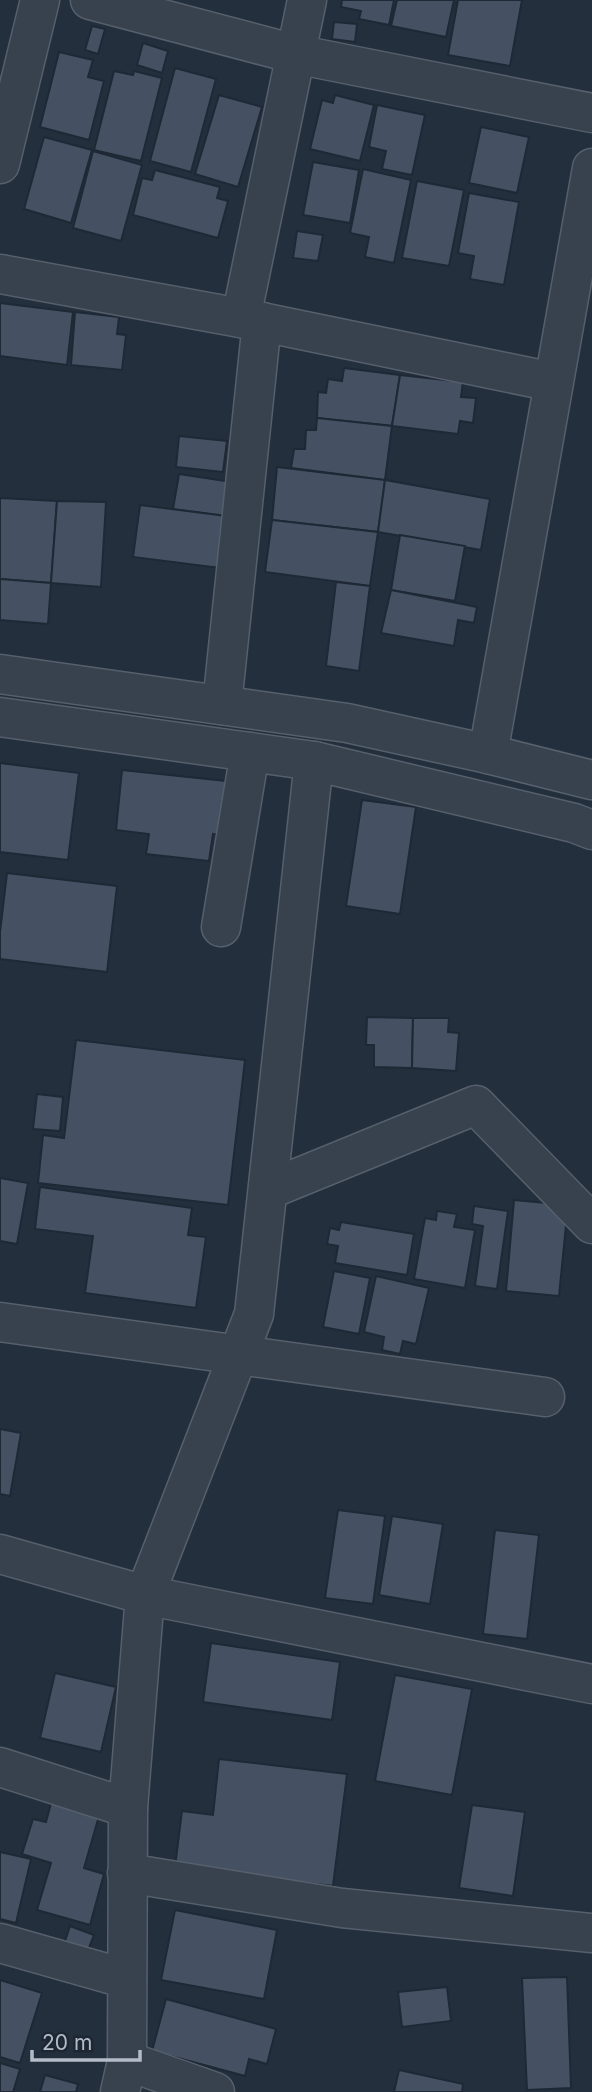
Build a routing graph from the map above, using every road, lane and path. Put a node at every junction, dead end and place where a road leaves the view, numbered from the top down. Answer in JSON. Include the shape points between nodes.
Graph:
{"nodes":[{"id":1,"x":40,"y":0,"type":"edge"},
{"id":2,"x":90,"y":0,"type":"edge"},
{"id":3,"x":307,"y":0,"type":"edge"},
{"id":4,"x":295,"y":54,"type":"junction"},
{"id":5,"x":592,"y":113,"type":"edge"},
{"id":6,"x":0,"y":164,"type":"edge"},
{"id":7,"x":592,"y":168,"type":"edge"},
{"id":8,"x":0,"y":274,"type":"edge"},
{"id":9,"x":251,"y":320,"type":"junction"},
{"id":10,"x":553,"y":382,"type":"junction"},
{"id":11,"x":0,"y":674,"type":"edge"},
{"id":12,"x":222,"y":705,"type":"junction"},
{"id":13,"x":0,"y":717,"type":"edge"},
{"id":14,"x":250,"y":752,"type":"junction"},
{"id":15,"x":488,"y":754,"type":"junction"},
{"id":16,"x":314,"y":761,"type":"junction"},
{"id":17,"x":592,"y":780,"type":"edge"},
{"id":18,"x":592,"y":830,"type":"edge"},
{"id":19,"x":221,"y":927,"type":"dead end"},
{"id":20,"x":268,"y":1190,"type":"junction"},
{"id":21,"x":592,"y":1224,"type":"edge"},
{"id":22,"x":0,"y":1322,"type":"edge"},
{"id":23,"x":238,"y":1354,"type":"junction"},
{"id":24,"x":544,"y":1397,"type":"dead end"},
{"id":25,"x":0,"y":1554,"type":"edge"},
{"id":26,"x":145,"y":1595,"type":"junction"},
{"id":27,"x":592,"y":1684,"type":"edge"},
{"id":28,"x":0,"y":1767,"type":"edge"},
{"id":29,"x":128,"y":1808,"type":"junction"},
{"id":30,"x":128,"y":1873,"type":"junction"},
{"id":31,"x":592,"y":1933,"type":"edge"},
{"id":32,"x":0,"y":1943,"type":"edge"},
{"id":33,"x":127,"y":1979,"type":"junction"},
{"id":34,"x":123,"y":2077,"type":"edge"},
{"id":35,"x":215,"y":2092,"type":"edge"}],
"edges":[{"from":1,"to":6,"type":"street"},
{"from":2,"to":4,"type":"street"},
{"from":3,"to":4,"type":"street"},
{"from":4,"to":5,"type":"street"},
{"from":4,"to":9,"type":"street"},
{"from":7,"to":10,"type":"street"},
{"from":8,"to":9,"type":"street"},
{"from":9,"to":10,"type":"street"},
{"from":9,"to":12,"type":"street"},
{"from":10,"to":15,"type":"street"},
{"from":11,"to":12,"type":"street"},
{"from":12,"to":15,"type":"street","via":[[347,723]]},
{"from":13,"to":14,"type":"street"},
{"from":14,"to":16,"type":"street"},
{"from":14,"to":19,"type":"street"},
{"from":15,"to":17,"type":"street"},
{"from":16,"to":18,"type":"street"},
{"from":16,"to":20,"type":"street"},
{"from":20,"to":21,"type":"street","via":[[476,1105]]},
{"from":20,"to":23,"type":"street","via":[[254,1314]]},
{"from":22,"to":23,"type":"street"},
{"from":23,"to":24,"type":"street"},
{"from":23,"to":26,"type":"street"},
{"from":25,"to":26,"type":"street"},
{"from":26,"to":27,"type":"street"},
{"from":26,"to":29,"type":"street"},
{"from":28,"to":29,"type":"street"},
{"from":29,"to":30,"type":"street"},
{"from":30,"to":31,"type":"street","via":[[342,1908]]},
{"from":30,"to":33,"type":"street"},
{"from":32,"to":33,"type":"street"},
{"from":33,"to":34,"type":"street"},
{"from":34,"to":35,"type":"street"}]}
